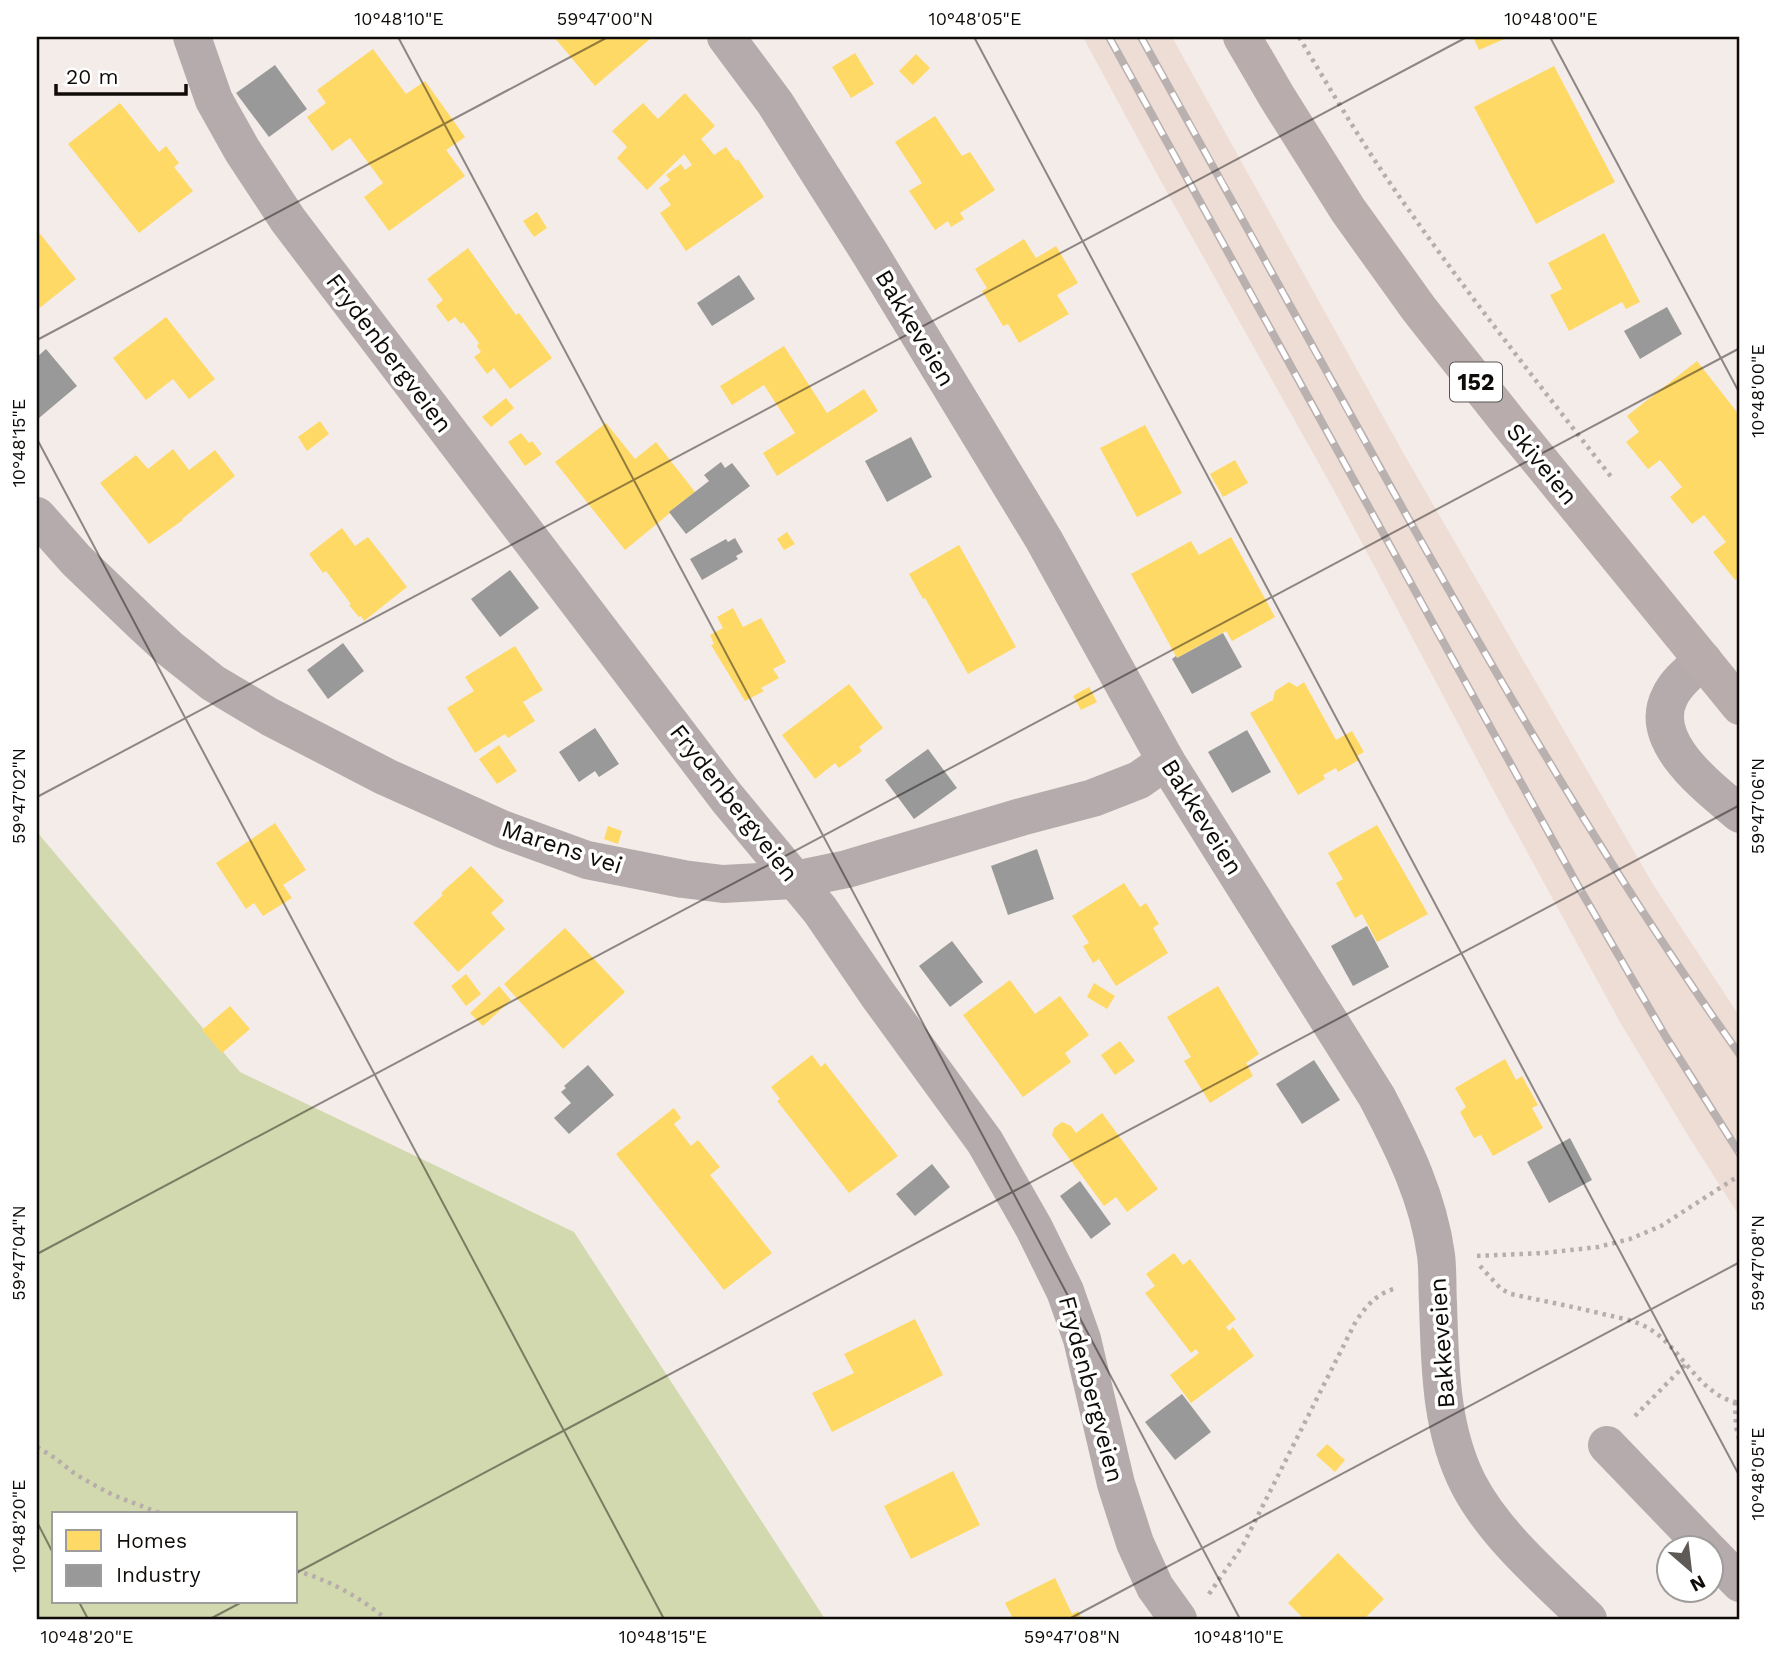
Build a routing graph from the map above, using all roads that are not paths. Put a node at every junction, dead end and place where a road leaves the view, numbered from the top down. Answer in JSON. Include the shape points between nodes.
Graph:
{"nodes":[{"id":1,"x":192,"y":37,"type":"edge"},
{"id":2,"x":726,"y":37,"type":"edge"},
{"id":3,"x":1242,"y":37,"type":"edge"},
{"id":4,"x":37,"y":516,"type":"edge"},
{"id":5,"x":1703,"y":660,"type":"junction"},
{"id":6,"x":1740,"y":706,"type":"edge"},
{"id":7,"x":1167,"y":761,"type":"junction"},
{"id":8,"x":1740,"y":814,"type":"edge"},
{"id":9,"x":794,"y":880,"type":"junction"},
{"id":10,"x":1607,"y":1445,"type":"road end"},
{"id":11,"x":1693,"y":1534,"type":"edge"},
{"id":12,"x":1724,"y":1566,"type":"edge"},
{"id":13,"x":1740,"y":1583,"type":"edge"},
{"id":14,"x":1191,"y":1609,"type":"edge"},
{"id":15,"x":1588,"y":1619,"type":"edge"}],
"edges":[{"from":1,"to":9,"type":"street","name":"Frydenbergveien","via":[[214,100],[288,220]]},
{"from":2,"to":7,"type":"street","name":"Bakkeveien","via":[[775,103],[893,290],[1044,540]]},
{"from":3,"to":5,"type":"main road","name":"Skiveien","number":"152","via":[[1348,210],[1419,309]]},
{"from":4,"to":9,"type":"street","name":"Marens vei","via":[[144,625],[213,683],[386,777],[502,829],[587,860],[723,884]]},
{"from":5,"to":6,"type":"main road","name":"Skiveien","number":"152"},
{"from":5,"to":8,"type":"street","via":[[1678,682],[1669,697],[1667,730],[1683,762]]},
{"from":7,"to":9,"type":"street","name":"Marens vei","via":[[1139,780],[1093,799],[848,869]]},
{"from":7,"to":15,"type":"street","name":"Bakkeveien","via":[[1377,1097],[1406,1153],[1424,1202],[1436,1256],[1440,1369],[1460,1466],[1483,1509],[1502,1532]]},
{"from":9,"to":14,"type":"street","name":"Frydenbergveien","via":[[985,1142],[1034,1228],[1082,1339],[1116,1484],[1135,1543],[1155,1587]]},
{"from":10,"to":11,"type":"street"},
{"from":12,"to":13,"type":"street"}]}
